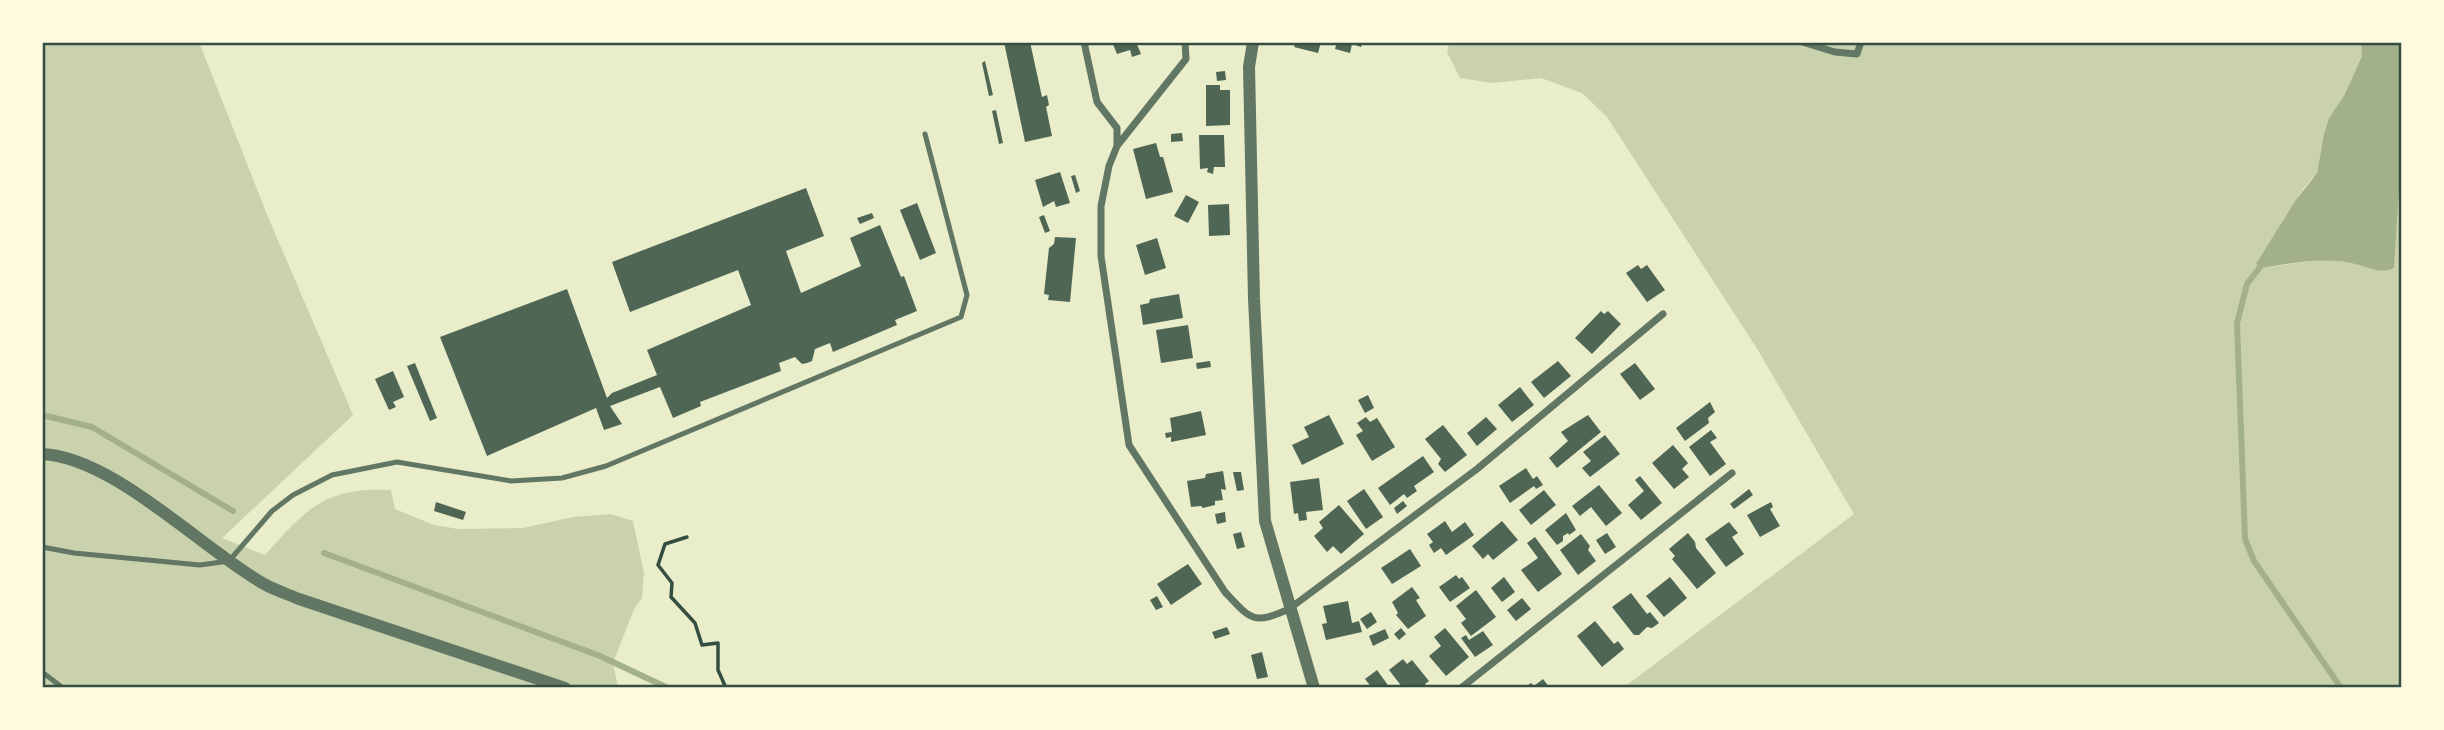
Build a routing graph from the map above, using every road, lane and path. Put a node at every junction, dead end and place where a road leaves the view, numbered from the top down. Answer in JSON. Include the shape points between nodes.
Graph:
{"nodes":[{"id":1,"x":1084,"y":42,"type":"edge"},
{"id":2,"x":1185,"y":42,"type":"edge"},
{"id":3,"x":1253,"y":42,"type":"edge"},
{"id":4,"x":1802,"y":42,"type":"edge"},
{"id":5,"x":1861,"y":42,"type":"edge"},
{"id":6,"x":925,"y":134,"type":"dead end"},
{"id":7,"x":1117,"y":146,"type":"junction"},
{"id":8,"x":1663,"y":314,"type":"dead end"},
{"id":9,"x":42,"y":454,"type":"edge"},
{"id":10,"x":1732,"y":473,"type":"dead end"},
{"id":11,"x":687,"y":537,"type":"dead end"},
{"id":12,"x":42,"y":547,"type":"edge"},
{"id":13,"x":229,"y":561,"type":"junction"},
{"id":14,"x":1289,"y":609,"type":"junction"},
{"id":15,"x":42,"y":672,"type":"edge"},
{"id":16,"x":64,"y":688,"type":"edge"},
{"id":17,"x":565,"y":688,"type":"edge"},
{"id":18,"x":726,"y":688,"type":"edge"},
{"id":19,"x":1314,"y":688,"type":"edge"},
{"id":20,"x":1461,"y":688,"type":"edge"}],
"edges":[{"from":1,"to":7,"type":"street","via":[[1097,102],[1117,128]]},
{"from":2,"to":7,"type":"street","via":[[1186,59]]},
{"from":3,"to":14,"type":"street","via":[[1249,67],[1254,299],[1265,521]]},
{"from":4,"to":5,"type":"street","via":[[1857,54]]},
{"from":6,"to":13,"type":"lane","via":[[967,295],[961,317],[606,466],[562,478],[511,481],[397,463],[332,475],[272,511]]},
{"from":7,"to":14,"type":"street","via":[[1101,206],[1101,257],[1129,445],[1225,592],[1244,613],[1258,620]]},
{"from":8,"to":14,"type":"street","via":[[1477,469]]},
{"from":9,"to":13,"type":"street","via":[[60,454],[113,478]]},
{"from":10,"to":20,"type":"street"},
{"from":11,"to":18,"type":"path","via":[[665,544],[658,565],[672,583],[671,597],[695,623],[702,645],[718,643],[718,670]]},
{"from":12,"to":13,"type":"lane","via":[[200,565]]},
{"from":13,"to":17,"type":"street","via":[[299,600]]},
{"from":14,"to":19,"type":"street"},
{"from":15,"to":16,"type":"lane"}]}
